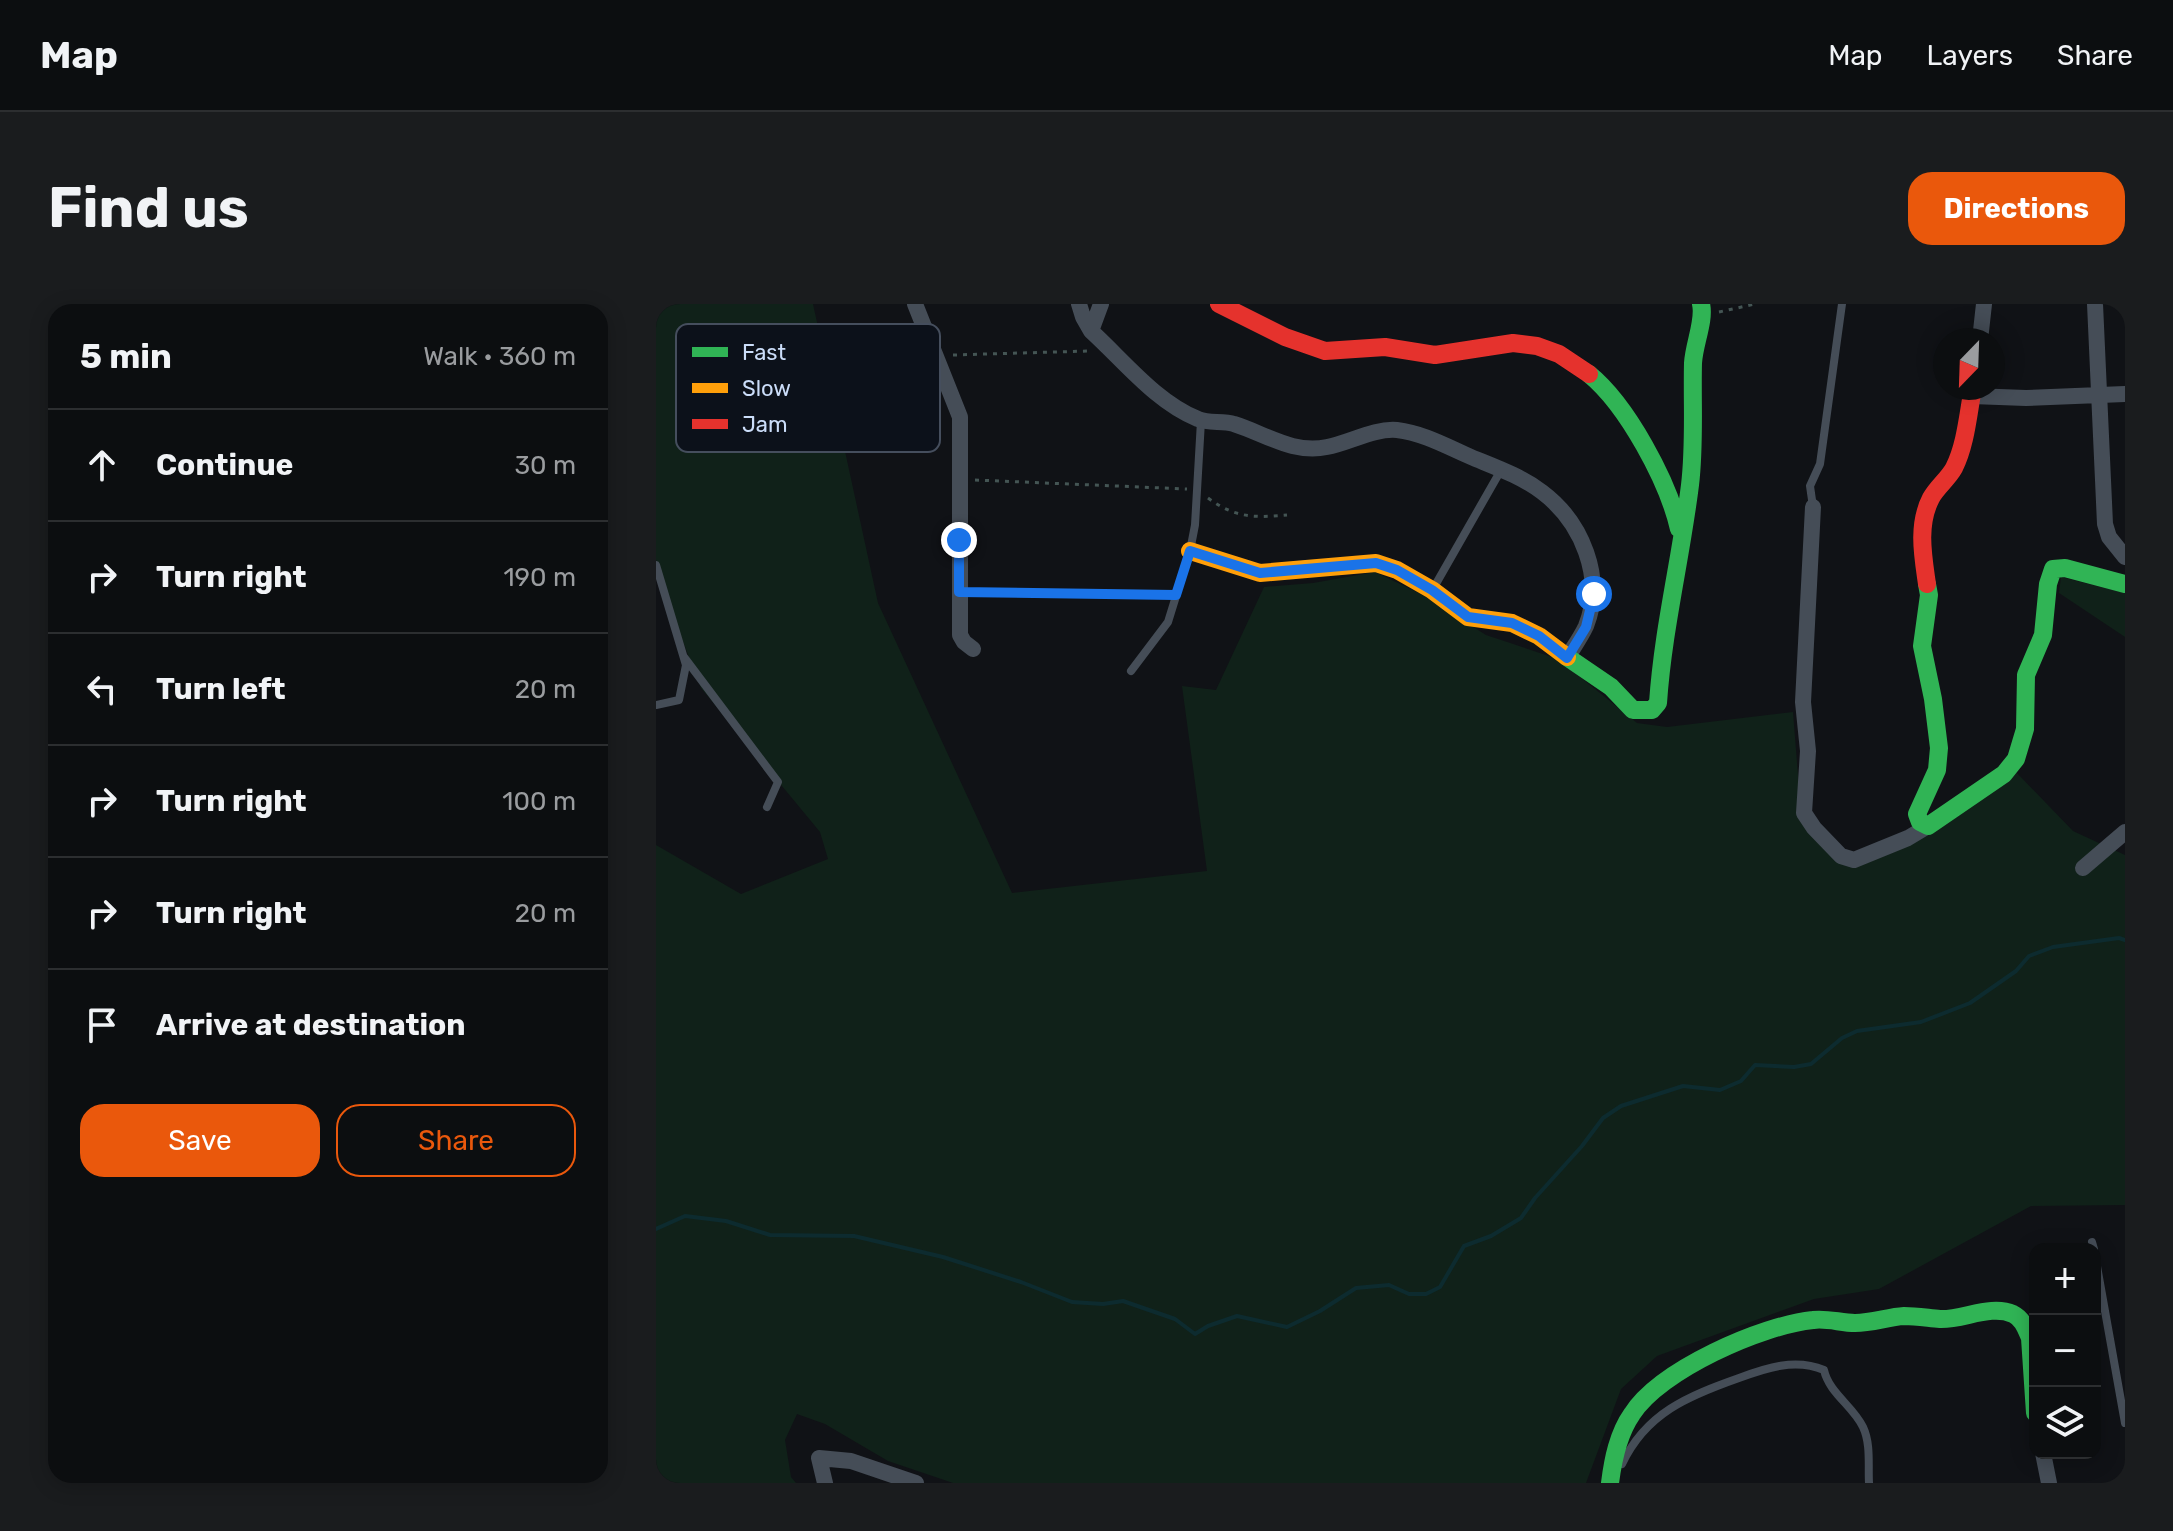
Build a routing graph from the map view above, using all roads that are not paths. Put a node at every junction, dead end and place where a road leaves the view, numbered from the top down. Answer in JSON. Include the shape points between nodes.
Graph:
{"nodes":[{"id":1,"x":915,"y":304,"type":"edge"},
{"id":2,"x":1079,"y":304,"type":"edge"},
{"id":3,"x":1101,"y":304,"type":"edge"},
{"id":4,"x":1219,"y":304,"type":"edge"},
{"id":5,"x":1842,"y":304,"type":"edge"},
{"id":6,"x":1984,"y":304,"type":"edge"},
{"id":7,"x":2095,"y":304,"type":"edge"},
{"id":8,"x":1703,"y":310,"type":"edge"},
{"id":9,"x":923,"y":324,"type":"edge"},
{"id":10,"x":1981,"y":328,"type":"edge"},
{"id":11,"x":1091,"y":331,"type":"junction"},
{"id":12,"x":940,"y":364,"type":"edge"},
{"id":13,"x":2100,"y":394,"type":"junction"},
{"id":14,"x":2125,"y":394,"type":"edge"},
{"id":15,"x":2005,"y":396,"type":"edge"},
{"id":16,"x":1971,"y":400,"type":"edge"},
{"id":17,"x":1201,"y":421,"type":"junction"},
{"id":18,"x":1501,"y":470,"type":"junction"},
{"id":19,"x":1813,"y":507,"type":"joint"},
{"id":20,"x":1682,"y":542,"type":"junction"},
{"id":21,"x":1190,"y":551,"type":"junction"},
{"id":22,"x":2125,"y":557,"type":"edge"},
{"id":23,"x":656,"y":565,"type":"edge"},
{"id":24,"x":2125,"y":584,"type":"edge"},
{"id":25,"x":1432,"y":590,"type":"junction"},
{"id":26,"x":973,"y":649,"type":"dead end"},
{"id":27,"x":684,"y":657,"type":"junction"},
{"id":28,"x":1567,"y":658,"type":"junction"},
{"id":29,"x":1131,"y":671,"type":"dead end"},
{"id":30,"x":656,"y":705,"type":"edge"},
{"id":31,"x":767,"y":807,"type":"dead end"},
{"id":32,"x":1928,"y":826,"type":"junction"},
{"id":33,"x":2125,"y":832,"type":"edge"},
{"id":34,"x":2083,"y":868,"type":"dead end"},
{"id":35,"x":2101,"y":1286,"type":"edge"},
{"id":36,"x":2033,"y":1387,"type":"edge"},
{"id":37,"x":2123,"y":1398,"type":"edge"},
{"id":38,"x":2125,"y":1423,"type":"edge"},
{"id":39,"x":2044,"y":1459,"type":"edge"},
{"id":40,"x":825,"y":1483,"type":"edge"},
{"id":41,"x":916,"y":1483,"type":"edge"},
{"id":42,"x":1612,"y":1483,"type":"edge"},
{"id":43,"x":1869,"y":1483,"type":"edge"},
{"id":44,"x":2049,"y":1483,"type":"edge"}],
"edges":[{"from":1,"to":9,"type":"street"},
{"from":2,"to":11,"type":"street"},
{"from":3,"to":11,"type":"street"},
{"from":4,"to":20,"type":"street","via":[[1325,351],[1383,347],[1425,355],[1522,344],[1563,355],[1610,391],[1630,419],[1674,503]]},
{"from":5,"to":19,"type":"lane","via":[[1820,464],[1810,486]]},
{"from":6,"to":10,"type":"street"},
{"from":7,"to":13,"type":"street"},
{"from":8,"to":20,"type":"street"},
{"from":11,"to":17,"type":"street","via":[[1169,403]]},
{"from":12,"to":26,"type":"street","via":[[960,417],[960,635]]},
{"from":13,"to":14,"type":"street"},
{"from":13,"to":15,"type":"street"},
{"from":13,"to":22,"type":"street","via":[[2105,524]]},
{"from":16,"to":32,"type":"street","via":[[1954,468],[1932,496],[1921,542],[1929,595],[1922,646],[1939,748],[1937,770],[1917,814]]},
{"from":17,"to":18,"type":"street","via":[[1232,423],[1301,449],[1395,430]]},
{"from":17,"to":21,"type":"lane"},
{"from":18,"to":25,"type":"lane"},
{"from":18,"to":28,"type":"street","via":[[1542,492],[1561,510],[1591,566],[1594,594],[1586,627]]},
{"from":19,"to":32,"type":"street","via":[[1803,702],[1808,751],[1804,813],[1841,856],[1854,860]]},
{"from":20,"to":28,"type":"street","via":[[1658,703],[1652,710],[1633,710],[1611,687]]},
{"from":21,"to":25,"type":"street","via":[[1260,573],[1376,563]]},
{"from":21,"to":29,"type":"lane","via":[[1168,622]]},
{"from":23,"to":27,"type":"lane"},
{"from":24,"to":32,"type":"street","via":[[2053,569],[2044,631],[2026,677],[2019,753],[1999,779]]},
{"from":25,"to":28,"type":"street","via":[[1468,617],[1512,623]]},
{"from":27,"to":30,"type":"lane","via":[[679,700]]},
{"from":27,"to":31,"type":"lane","via":[[778,782]]},
{"from":33,"to":34,"type":"street"},
{"from":35,"to":37,"type":"lane"},
{"from":36,"to":42,"type":"street","via":[[2028,1331],[2009,1313],[1855,1323],[1813,1320],[1765,1332],[1666,1382],[1638,1405],[1612,1463]]},
{"from":37,"to":38,"type":"lane"},
{"from":39,"to":44,"type":"street"},
{"from":40,"to":41,"type":"street","via":[[819,1458],[851,1461]]},
{"from":42,"to":43,"type":"lane","via":[[1640,1434],[1683,1399],[1790,1364],[1824,1370],[1831,1387],[1859,1419],[1867,1442]]}]}
